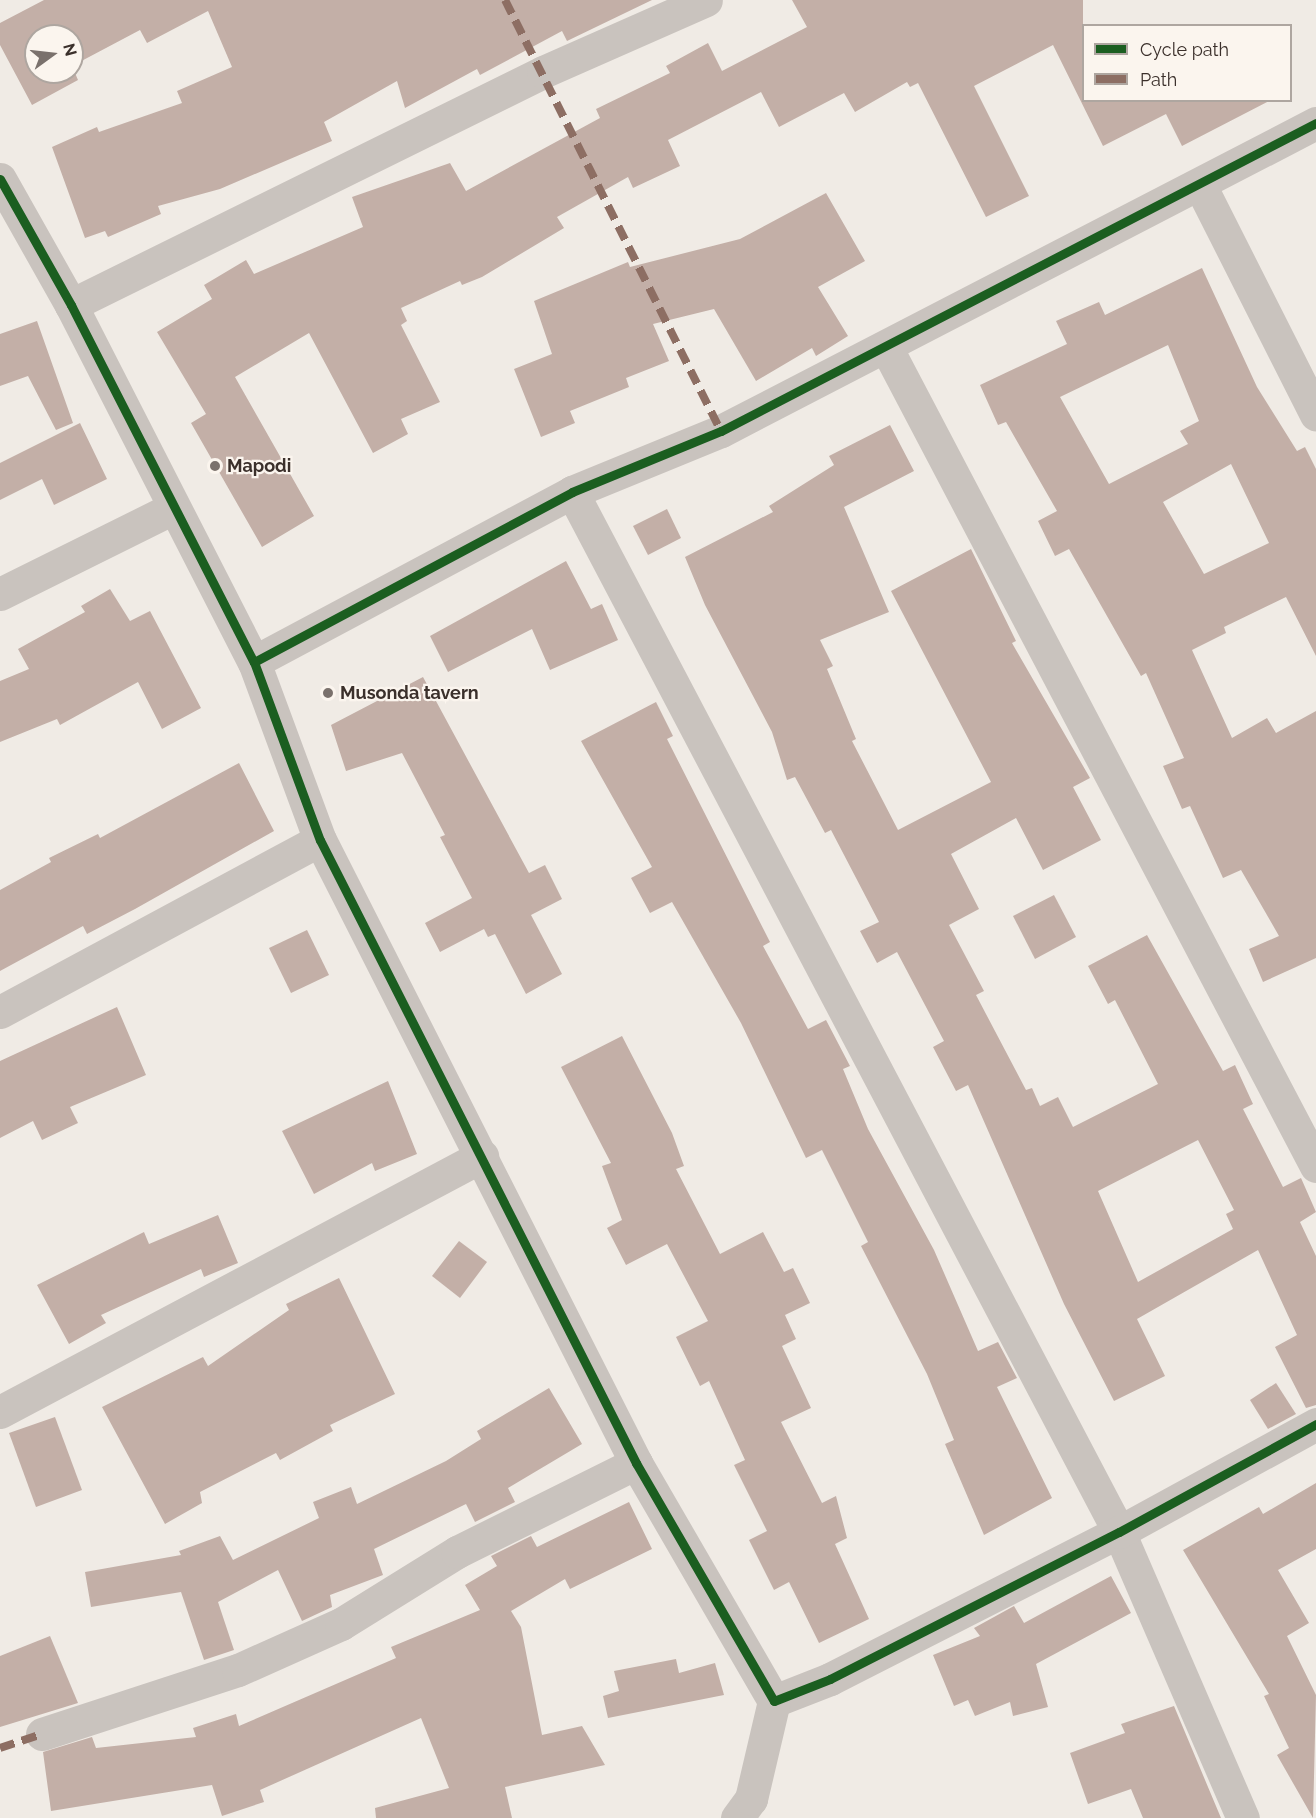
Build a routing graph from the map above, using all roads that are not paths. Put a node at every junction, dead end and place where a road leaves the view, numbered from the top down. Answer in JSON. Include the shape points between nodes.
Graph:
{"nodes":[{"id":1,"x":706,"y":0,"type":"edge"},
{"id":2,"x":1316,"y":123,"type":"edge"},
{"id":3,"x":0,"y":180,"type":"edge"},
{"id":4,"x":1201,"y":187,"type":"junction"},
{"id":5,"x":71,"y":305,"type":"junction"},
{"id":6,"x":886,"y":346,"type":"junction"},
{"id":7,"x":1316,"y":415,"type":"edge"},
{"id":8,"x":572,"y":492,"type":"junction"},
{"id":9,"x":171,"y":509,"type":"junction"},
{"id":10,"x":0,"y":594,"type":"edge"},
{"id":11,"x":254,"y":662,"type":"junction"},
{"id":12,"x":320,"y":840,"type":"junction"},
{"id":13,"x":0,"y":1012,"type":"edge"},
{"id":14,"x":482,"y":1156,"type":"junction"},
{"id":15,"x":1316,"y":1166,"type":"edge"},
{"id":16,"x":0,"y":1412,"type":"edge"},
{"id":17,"x":1316,"y":1424,"type":"edge"},
{"id":18,"x":636,"y":1463,"type":"junction"},
{"id":19,"x":1119,"y":1532,"type":"junction"},
{"id":20,"x":774,"y":1701,"type":"junction"},
{"id":21,"x":42,"y":1734,"type":"dead end"},
{"id":22,"x":737,"y":1818,"type":"edge"},
{"id":23,"x":1243,"y":1818,"type":"edge"}],
"edges":[{"from":1,"to":5,"type":"street","via":[[543,72]]},
{"from":2,"to":4,"type":"street"},
{"from":3,"to":5,"type":"street"},
{"from":4,"to":6,"type":"street"},
{"from":4,"to":7,"type":"street"},
{"from":5,"to":9,"type":"street"},
{"from":6,"to":8,"type":"street","via":[[721,430]]},
{"from":6,"to":15,"type":"street"},
{"from":8,"to":11,"type":"street"},
{"from":8,"to":19,"type":"street"},
{"from":9,"to":10,"type":"street"},
{"from":9,"to":11,"type":"street"},
{"from":11,"to":12,"type":"street"},
{"from":12,"to":13,"type":"street"},
{"from":12,"to":14,"type":"street"},
{"from":14,"to":16,"type":"street"},
{"from":14,"to":18,"type":"street"},
{"from":17,"to":19,"type":"street"},
{"from":18,"to":20,"type":"street"},
{"from":18,"to":21,"type":"street","via":[[457,1551],[341,1624],[238,1670]]},
{"from":19,"to":20,"type":"street"},
{"from":19,"to":23,"type":"street"},
{"from":20,"to":22,"type":"street","via":[[751,1799]]}]}
